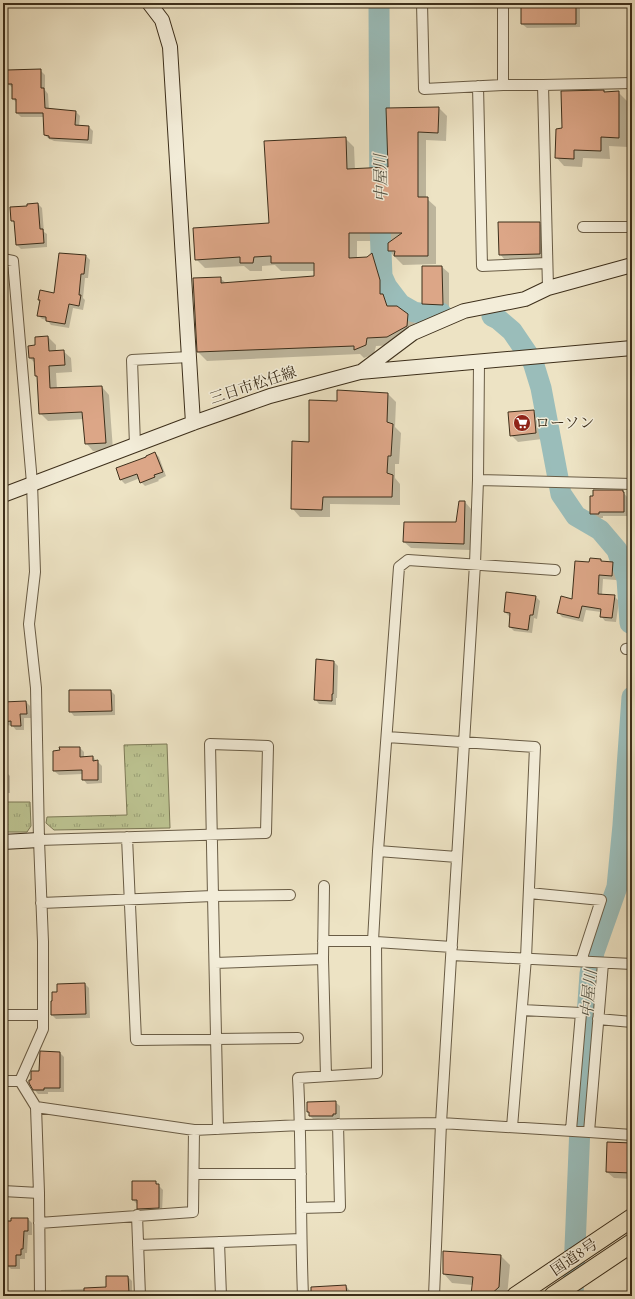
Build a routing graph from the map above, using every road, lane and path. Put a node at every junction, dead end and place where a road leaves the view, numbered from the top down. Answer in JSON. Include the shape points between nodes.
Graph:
{"nodes":[{"id":1,"x":149,"y":3,"type":"edge"},
{"id":2,"x":422,"y":3,"type":"edge"},
{"id":3,"x":503,"y":3,"type":"edge"},
{"id":4,"x":632,"y":83,"type":"edge"},
{"id":5,"x":543,"y":85,"type":"junction"},
{"id":6,"x":478,"y":86,"type":"junction"},
{"id":7,"x":503,"y":86,"type":"junction"},
{"id":8,"x":583,"y":227,"type":"dead end"},
{"id":9,"x":632,"y":227,"type":"edge"},
{"id":10,"x":3,"y":259,"type":"edge"},
{"id":11,"x":547,"y":263,"type":"junction"},
{"id":12,"x":632,"y":265,"type":"edge"},
{"id":13,"x":548,"y":288,"type":"junction"},
{"id":14,"x":632,"y":348,"type":"edge"},
{"id":15,"x":188,"y":357,"type":"junction"},
{"id":16,"x":479,"y":362,"type":"junction"},
{"id":17,"x":360,"y":372,"type":"junction"},
{"id":18,"x":193,"y":423,"type":"junction"},
{"id":19,"x":135,"y":445,"type":"junction"},
{"id":20,"x":478,"y":480,"type":"junction"},
{"id":21,"x":32,"y":483,"type":"junction"},
{"id":22,"x":632,"y":484,"type":"edge"},
{"id":23,"x":3,"y":495,"type":"edge"},
{"id":24,"x":476,"y":564,"type":"junction"},
{"id":25,"x":555,"y":570,"type":"dead end"},
{"id":26,"x":387,"y":737,"type":"junction"},
{"id":27,"x":464,"y":743,"type":"junction"},
{"id":28,"x":211,"y":834,"type":"junction"},
{"id":29,"x":127,"y":837,"type":"junction"},
{"id":30,"x":39,"y":840,"type":"junction"},
{"id":31,"x":3,"y":842,"type":"edge"},
{"id":32,"x":378,"y":851,"type":"junction"},
{"id":33,"x":457,"y":857,"type":"junction"},
{"id":34,"x":324,"y":886,"type":"dead end"},
{"id":35,"x":528,"y":893,"type":"junction"},
{"id":36,"x":290,"y":895,"type":"dead end"},
{"id":37,"x":213,"y":896,"type":"junction"},
{"id":38,"x":129,"y":899,"type":"junction"},
{"id":39,"x":41,"y":903,"type":"junction"},
{"id":40,"x":323,"y":941,"type":"junction"},
{"id":41,"x":375,"y":941,"type":"junction"},
{"id":42,"x":452,"y":951,"type":"junction"},
{"id":43,"x":526,"y":958,"type":"junction"},
{"id":44,"x":323,"y":959,"type":"junction"},
{"id":45,"x":592,"y":962,"type":"junction"},
{"id":46,"x":214,"y":963,"type":"junction"},
{"id":47,"x":632,"y":964,"type":"edge"},
{"id":48,"x":522,"y":1010,"type":"junction"},
{"id":49,"x":3,"y":1015,"type":"edge"},
{"id":50,"x":43,"y":1015,"type":"junction"},
{"id":51,"x":598,"y":1019,"type":"junction"},
{"id":52,"x":632,"y":1022,"type":"edge"},
{"id":53,"x":298,"y":1038,"type":"dead end"},
{"id":54,"x":216,"y":1039,"type":"junction"},
{"id":55,"x":326,"y":1076,"type":"junction"},
{"id":56,"x":3,"y":1081,"type":"edge"},
{"id":57,"x":20,"y":1081,"type":"junction"},
{"id":58,"x":36,"y":1108,"type":"junction"},
{"id":59,"x":441,"y":1123,"type":"junction"},
{"id":60,"x":338,"y":1124,"type":"junction"},
{"id":61,"x":301,"y":1125,"type":"junction"},
{"id":62,"x":512,"y":1127,"type":"junction"},
{"id":63,"x":218,"y":1128,"type":"junction"},
{"id":64,"x":194,"y":1130,"type":"junction"},
{"id":65,"x":580,"y":1131,"type":"junction"},
{"id":66,"x":632,"y":1134,"type":"edge"},
{"id":67,"x":194,"y":1174,"type":"junction"},
{"id":68,"x":301,"y":1174,"type":"junction"},
{"id":69,"x":3,"y":1191,"type":"edge"},
{"id":70,"x":39,"y":1192,"type":"junction"},
{"id":71,"x":301,"y":1208,"type":"junction"},
{"id":72,"x":137,"y":1215,"type":"junction"},
{"id":73,"x":632,"y":1218,"type":"edge"},
{"id":74,"x":39,"y":1223,"type":"junction"},
{"id":75,"x":301,"y":1240,"type":"junction"},
{"id":76,"x":218,"y":1242,"type":"junction"},
{"id":77,"x":632,"y":1243,"type":"edge"},
{"id":78,"x":138,"y":1245,"type":"junction"},
{"id":79,"x":557,"y":1293,"type":"edge"},
{"id":80,"x":40,"y":1296,"type":"edge"},
{"id":81,"x":140,"y":1296,"type":"edge"},
{"id":82,"x":220,"y":1296,"type":"edge"},
{"id":83,"x":303,"y":1296,"type":"edge"},
{"id":84,"x":434,"y":1296,"type":"edge"},
{"id":85,"x":516,"y":1296,"type":"edge"}],
"edges":[{"from":1,"to":15,"type":"street","via":[[162,20],[170,47]]},
{"from":2,"to":6,"type":"street","via":[[424,88]]},
{"from":3,"to":7,"type":"street"},
{"from":4,"to":5,"type":"street"},
{"from":5,"to":7,"type":"street"},
{"from":5,"to":11,"type":"street"},
{"from":6,"to":7,"type":"street"},
{"from":6,"to":11,"type":"street","via":[[482,266]]},
{"from":8,"to":9,"type":"street"},
{"from":10,"to":21,"type":"street","via":[[13,261]]},
{"from":11,"to":13,"type":"street"},
{"from":12,"to":13,"type":"street"},
{"from":13,"to":17,"type":"street","via":[[525,299],[464,311],[413,333]]},
{"from":14,"to":16,"type":"street","name":"三日市松任線"},
{"from":15,"to":18,"type":"street"},
{"from":15,"to":19,"type":"street","via":[[132,360]]},
{"from":16,"to":17,"type":"street","name":"三日市松任線"},
{"from":16,"to":20,"type":"street"},
{"from":17,"to":18,"type":"street","name":"三日市松任線","via":[[270,396]]},
{"from":18,"to":19,"type":"street","name":"三日市松任線"},
{"from":19,"to":21,"type":"street","name":"三日市松任線"},
{"from":20,"to":22,"type":"street"},
{"from":20,"to":24,"type":"street"},
{"from":21,"to":23,"type":"street","name":"三日市松任線"},
{"from":21,"to":30,"type":"street","via":[[35,572],[29,624],[36,688]]},
{"from":24,"to":25,"type":"street"},
{"from":24,"to":26,"type":"street","via":[[408,560],[399,567]]},
{"from":24,"to":27,"type":"street"},
{"from":26,"to":27,"type":"street"},
{"from":26,"to":32,"type":"street"},
{"from":27,"to":33,"type":"street"},
{"from":27,"to":35,"type":"street","via":[[535,747]]},
{"from":28,"to":28,"type":"street","via":[[266,833],[268,746],[210,744]]},
{"from":28,"to":29,"type":"street"},
{"from":28,"to":37,"type":"street"},
{"from":29,"to":30,"type":"street"},
{"from":29,"to":38,"type":"street"},
{"from":30,"to":31,"type":"street"},
{"from":30,"to":39,"type":"street"},
{"from":32,"to":33,"type":"street"},
{"from":32,"to":41,"type":"street"},
{"from":33,"to":42,"type":"street"},
{"from":34,"to":40,"type":"street"},
{"from":35,"to":43,"type":"street"},
{"from":35,"to":45,"type":"street","via":[[602,900]]},
{"from":36,"to":37,"type":"street"},
{"from":37,"to":38,"type":"street"},
{"from":37,"to":46,"type":"street"},
{"from":38,"to":39,"type":"street"},
{"from":38,"to":54,"type":"street","via":[[136,1040]]},
{"from":39,"to":50,"type":"street"},
{"from":40,"to":41,"type":"street"},
{"from":40,"to":44,"type":"street"},
{"from":41,"to":42,"type":"street"},
{"from":41,"to":55,"type":"street","via":[[378,1073]]},
{"from":42,"to":43,"type":"street"},
{"from":42,"to":59,"type":"street"},
{"from":43,"to":45,"type":"street"},
{"from":43,"to":48,"type":"street"},
{"from":44,"to":46,"type":"street"},
{"from":44,"to":55,"type":"street"},
{"from":45,"to":47,"type":"street"},
{"from":45,"to":51,"type":"street"},
{"from":46,"to":54,"type":"street"},
{"from":48,"to":62,"type":"street"},
{"from":48,"to":65,"type":"street","via":[[581,1013]]},
{"from":49,"to":50,"type":"street"},
{"from":50,"to":57,"type":"street","via":[[43,1028]]},
{"from":51,"to":52,"type":"street"},
{"from":51,"to":65,"type":"street"},
{"from":53,"to":54,"type":"street"},
{"from":54,"to":63,"type":"street"},
{"from":55,"to":61,"type":"street","via":[[298,1078]]},
{"from":56,"to":57,"type":"street"},
{"from":57,"to":58,"type":"street"},
{"from":58,"to":64,"type":"street"},
{"from":58,"to":70,"type":"street"},
{"from":59,"to":60,"type":"street"},
{"from":59,"to":62,"type":"street"},
{"from":59,"to":84,"type":"street"},
{"from":60,"to":61,"type":"street"},
{"from":60,"to":71,"type":"street","via":[[340,1207]]},
{"from":61,"to":63,"type":"street"},
{"from":61,"to":68,"type":"street"},
{"from":62,"to":65,"type":"street"},
{"from":63,"to":64,"type":"street"},
{"from":64,"to":67,"type":"street"},
{"from":65,"to":66,"type":"street"},
{"from":67,"to":68,"type":"street"},
{"from":67,"to":72,"type":"street","via":[[194,1212]]},
{"from":68,"to":71,"type":"street"},
{"from":69,"to":70,"type":"street"},
{"from":70,"to":74,"type":"street"},
{"from":71,"to":75,"type":"street"},
{"from":72,"to":74,"type":"street"},
{"from":72,"to":78,"type":"street"},
{"from":73,"to":85,"type":"highway","name":"国道8号"},
{"from":74,"to":80,"type":"street"},
{"from":75,"to":76,"type":"street"},
{"from":75,"to":83,"type":"street"},
{"from":76,"to":78,"type":"street"},
{"from":76,"to":82,"type":"street"},
{"from":77,"to":79,"type":"highway","name":"国道8号"},
{"from":78,"to":81,"type":"street"}]}
